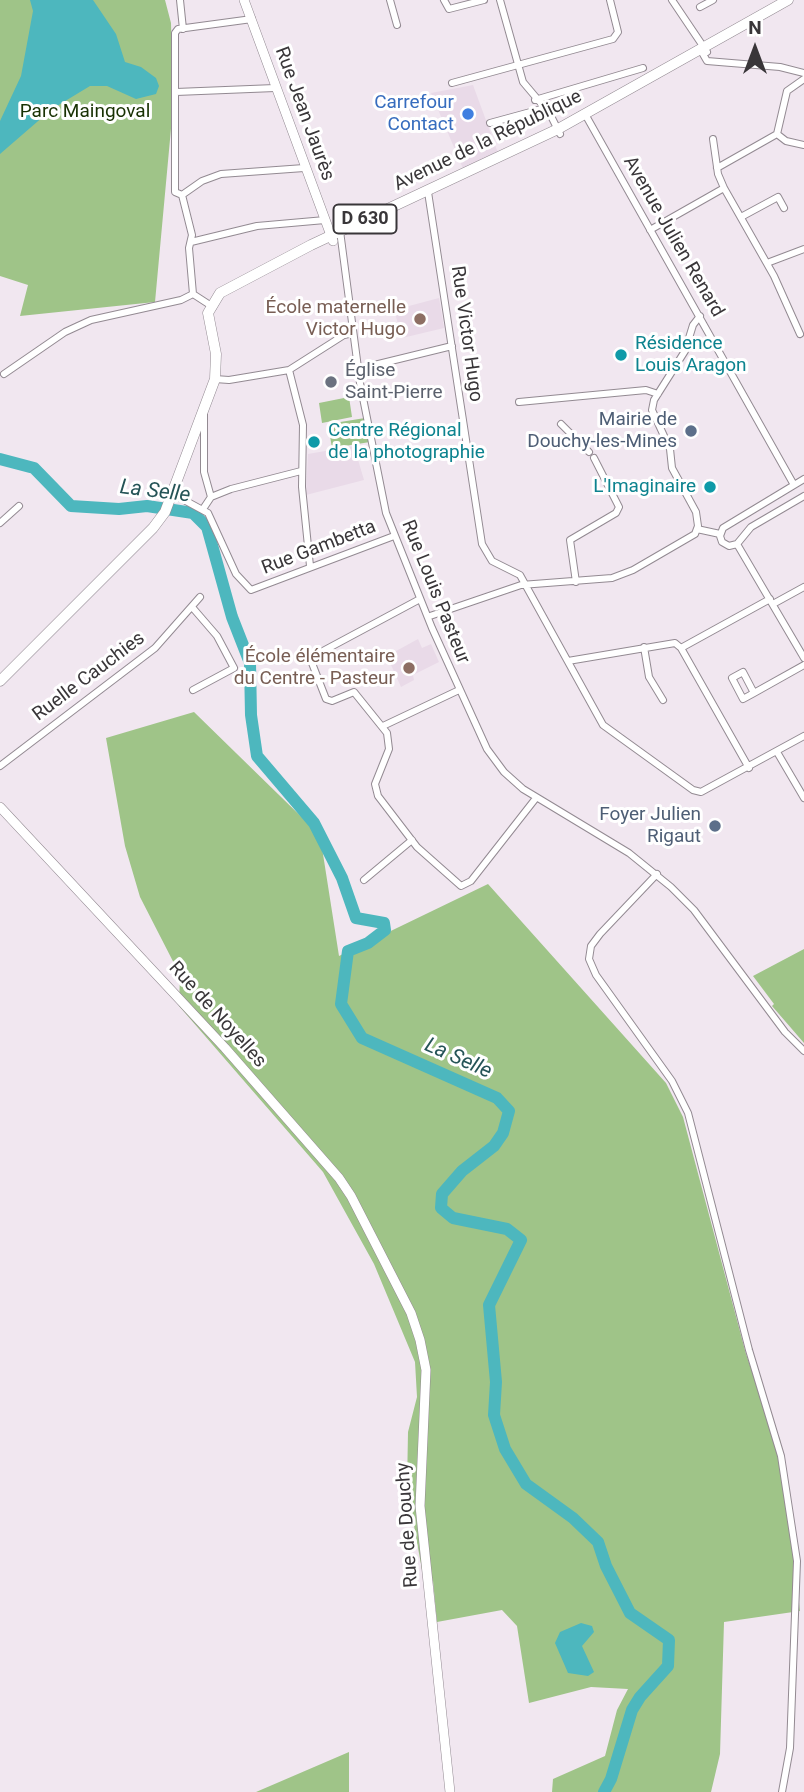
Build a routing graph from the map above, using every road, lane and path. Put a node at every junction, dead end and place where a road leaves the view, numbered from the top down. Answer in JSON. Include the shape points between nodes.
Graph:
{"nodes":[{"id":1,"x":180,"y":0,"type":"edge"},
{"id":2,"x":244,"y":0,"type":"edge"},
{"id":3,"x":390,"y":0,"type":"edge"},
{"id":4,"x":444,"y":0,"type":"edge"},
{"id":5,"x":484,"y":0,"type":"edge"},
{"id":6,"x":500,"y":0,"type":"edge"},
{"id":7,"x":610,"y":0,"type":"edge"},
{"id":8,"x":672,"y":0,"type":"edge"},
{"id":9,"x":713,"y":0,"type":"edge"},
{"id":10,"x":788,"y":0,"type":"edge"},
{"id":11,"x":799,"y":0,"type":"edge"},
{"id":12,"x":776,"y":6,"type":"edge"},
{"id":13,"x":700,"y":7,"type":"dead end"},
{"id":14,"x":253,"y":18,"type":"junction"},
{"id":15,"x":397,"y":25,"type":"dead end"},
{"id":16,"x":183,"y":29,"type":"junction"},
{"id":17,"x":704,"y":51,"type":"junction"},
{"id":18,"x":517,"y":65,"type":"junction"},
{"id":19,"x":643,"y":68,"type":"dead end"},
{"id":20,"x":804,"y":73,"type":"edge"},
{"id":21,"x":804,"y":79,"type":"edge"},
{"id":22,"x":452,"y":83,"type":"dead end"},
{"id":23,"x":275,"y":88,"type":"junction"},
{"id":24,"x":176,"y":92,"type":"junction"},
{"id":25,"x":536,"y":100,"type":"junction"},
{"id":26,"x":545,"y":108,"type":"junction"},
{"id":27,"x":586,"y":117,"type":"junction"},
{"id":28,"x":490,"y":123,"type":"dead end"},
{"id":29,"x":559,"y":132,"type":"junction"},
{"id":30,"x":776,"y":134,"type":"junction"},
{"id":31,"x":713,"y":139,"type":"dead end"},
{"id":32,"x":804,"y":145,"type":"edge"},
{"id":33,"x":717,"y":167,"type":"junction"},
{"id":34,"x":304,"y":168,"type":"junction"},
{"id":35,"x":724,"y":188,"type":"junction"},
{"id":36,"x":429,"y":194,"type":"junction"},
{"id":37,"x":182,"y":195,"type":"junction"},
{"id":38,"x":785,"y":208,"type":"dead end"},
{"id":39,"x":741,"y":217,"type":"junction"},
{"id":40,"x":325,"y":220,"type":"junction"},
{"id":41,"x":650,"y":230,"type":"junction"},
{"id":42,"x":336,"y":236,"type":"junction"},
{"id":43,"x":191,"y":242,"type":"junction"},
{"id":44,"x":804,"y":249,"type":"edge"},
{"id":45,"x":767,"y":263,"type":"junction"},
{"id":46,"x":193,"y":294,"type":"junction"},
{"id":47,"x":213,"y":307,"type":"junction"},
{"id":48,"x":700,"y":316,"type":"junction"},
{"id":49,"x":354,"y":333,"type":"junction"},
{"id":50,"x":800,"y":334,"type":"dead end"},
{"id":51,"x":452,"y":346,"type":"junction"},
{"id":52,"x":358,"y":369,"type":"junction"},
{"id":53,"x":289,"y":370,"type":"junction"},
{"id":54,"x":4,"y":374,"type":"dead end"},
{"id":55,"x":215,"y":379,"type":"junction"},
{"id":56,"x":658,"y":394,"type":"junction"},
{"id":57,"x":519,"y":402,"type":"dead end"},
{"id":58,"x":204,"y":410,"type":"junction"},
{"id":59,"x":561,"y":424,"type":"dead end"},
{"id":60,"x":589,"y":452,"type":"dead end"},
{"id":61,"x":594,"y":458,"type":"dead end"},
{"id":62,"x":301,"y":471,"type":"junction"},
{"id":63,"x":804,"y":479,"type":"edge"},
{"id":64,"x":794,"y":485,"type":"junction"},
{"id":65,"x":804,"y":496,"type":"edge"},
{"id":66,"x":211,"y":497,"type":"junction"},
{"id":67,"x":171,"y":498,"type":"junction"},
{"id":68,"x":19,"y":506,"type":"dead end"},
{"id":69,"x":203,"y":509,"type":"junction"},
{"id":70,"x":0,"y":523,"type":"edge"},
{"id":71,"x":728,"y":524,"type":"junction"},
{"id":72,"x":697,"y":529,"type":"junction"},
{"id":73,"x":720,"y":534,"type":"junction"},
{"id":74,"x":394,"y":536,"type":"junction"},
{"id":75,"x":742,"y":536,"type":"junction"},
{"id":76,"x":737,"y":544,"type":"junction"},
{"id":77,"x":310,"y":566,"type":"junction"},
{"id":78,"x":576,"y":582,"type":"junction"},
{"id":79,"x":525,"y":584,"type":"junction"},
{"id":80,"x":804,"y":587,"type":"edge"},
{"id":81,"x":200,"y":597,"type":"dead end"},
{"id":82,"x":420,"y":599,"type":"junction"},
{"id":83,"x":772,"y":602,"type":"junction"},
{"id":84,"x":192,"y":607,"type":"junction"},
{"id":85,"x":429,"y":616,"type":"junction"},
{"id":86,"x":644,"y":647,"type":"junction"},
{"id":87,"x":681,"y":648,"type":"junction"},
{"id":88,"x":804,"y":658,"type":"edge"},
{"id":89,"x":568,"y":661,"type":"junction"},
{"id":90,"x":804,"y":665,"type":"edge"},
{"id":91,"x":0,"y":681,"type":"edge"},
{"id":92,"x":193,"y":690,"type":"dead end"},
{"id":93,"x":459,"y":690,"type":"junction"},
{"id":94,"x":754,"y":693,"type":"dead end"},
{"id":95,"x":663,"y":700,"type":"dead end"},
{"id":96,"x":383,"y":726,"type":"junction"},
{"id":97,"x":804,"y":736,"type":"edge"},
{"id":98,"x":777,"y":752,"type":"junction"},
{"id":99,"x":0,"y":766,"type":"edge"},
{"id":100,"x":749,"y":768,"type":"junction"},
{"id":101,"x":537,"y":798,"type":"junction"},
{"id":102,"x":804,"y":799,"type":"edge"},
{"id":103,"x":0,"y":807,"type":"edge"},
{"id":104,"x":412,"y":840,"type":"junction"},
{"id":105,"x":657,"y":874,"type":"junction"},
{"id":106,"x":364,"y":880,"type":"dead end"},
{"id":107,"x":804,"y":1051,"type":"edge"},
{"id":108,"x":386,"y":1263,"type":"joint"},
{"id":109,"x":450,"y":1792,"type":"edge"},
{"id":110,"x":782,"y":1792,"type":"edge"}],
"edges":[{"from":1,"to":16,"type":"street"},
{"from":2,"to":14,"type":"street","name":"Rue Jean Jaurès"},
{"from":3,"to":15,"type":"street"},
{"from":4,"to":5,"type":"street","via":[[449,9]]},
{"from":6,"to":18,"type":"street"},
{"from":7,"to":18,"type":"street","via":[[618,29],[614,38]]},
{"from":8,"to":17,"type":"street"},
{"from":9,"to":13,"type":"street"},
{"from":10,"to":12,"type":"main road","name":"Avenue de la République","number":"D 630"},
{"from":11,"to":12,"type":"main road","name":"Avenue de la République","number":"D 630"},
{"from":12,"to":17,"type":"main road","name":"Avenue de la République","number":"D 630"},
{"from":14,"to":16,"type":"street"},
{"from":14,"to":23,"type":"street","name":"Rue Jean Jaurès"},
{"from":16,"to":24,"type":"street","via":[[175,33]]},
{"from":17,"to":20,"type":"street","via":[[707,61]]},
{"from":17,"to":27,"type":"main road","name":"Avenue de la République","number":"D 630"},
{"from":18,"to":22,"type":"street"},
{"from":18,"to":25,"type":"street"},
{"from":19,"to":25,"type":"street","name":"Avenue de la République"},
{"from":21,"to":30,"type":"street","via":[[787,91]]},
{"from":23,"to":24,"type":"street"},
{"from":23,"to":34,"type":"street","name":"Rue Jean Jaurès"},
{"from":24,"to":37,"type":"street","via":[[176,192]]},
{"from":25,"to":26,"type":"street"},
{"from":26,"to":28,"type":"street","name":"Avenue de la République"},
{"from":26,"to":29,"type":"street"},
{"from":27,"to":29,"type":"main road","name":"Avenue de la République","number":"D 630"},
{"from":27,"to":41,"type":"street","name":"Avenue Julien Renard"},
{"from":29,"to":36,"type":"main road","name":"Avenue de la République","number":"D 630"},
{"from":30,"to":32,"type":"street"},
{"from":30,"to":33,"type":"street"},
{"from":31,"to":33,"type":"street"},
{"from":33,"to":35,"type":"street"},
{"from":34,"to":37,"type":"street","via":[[221,174]]},
{"from":34,"to":40,"type":"street","name":"Rue Jean Jaurès"},
{"from":35,"to":39,"type":"street"},
{"from":35,"to":41,"type":"street"},
{"from":36,"to":42,"type":"main road","name":"Avenue de la République","number":"D 630"},
{"from":36,"to":51,"type":"street","name":"Rue Victor Hugo"},
{"from":37,"to":43,"type":"street"},
{"from":38,"to":39,"type":"street","via":[[778,197]]},
{"from":39,"to":45,"type":"street"},
{"from":40,"to":42,"type":"street","name":"Rue Jean Jaurès"},
{"from":40,"to":43,"type":"street","via":[[257,226]]},
{"from":41,"to":48,"type":"street","name":"Avenue Julien Renard"},
{"from":42,"to":47,"type":"main road","name":"Avenue de la République","number":"D 630","via":[[228,288],[217,296]]},
{"from":42,"to":49,"type":"street","name":"Rue Louis Pasteur"},
{"from":43,"to":46,"type":"street"},
{"from":44,"to":45,"type":"street"},
{"from":45,"to":50,"type":"street"},
{"from":46,"to":47,"type":"street"},
{"from":46,"to":54,"type":"street","via":[[81,324]]},
{"from":47,"to":55,"type":"main road","via":[[208,317]]},
{"from":48,"to":56,"type":"street"},
{"from":48,"to":64,"type":"street","name":"Avenue Julien Renard"},
{"from":49,"to":52,"type":"street","name":"Rue Louis Pasteur"},
{"from":49,"to":53,"type":"street"},
{"from":51,"to":52,"type":"street"},
{"from":51,"to":79,"type":"street","name":"Rue Victor Hugo","via":[[481,540],[492,561],[516,572]]},
{"from":52,"to":74,"type":"street","name":"Rue Louis Pasteur"},
{"from":53,"to":55,"type":"street"},
{"from":53,"to":62,"type":"street","via":[[303,425]]},
{"from":55,"to":58,"type":"main road"},
{"from":56,"to":57,"type":"street","via":[[646,390]]},
{"from":56,"to":72,"type":"street","via":[[653,414],[670,449],[672,468],[696,512]]},
{"from":58,"to":66,"type":"street","via":[[204,468]]},
{"from":58,"to":67,"type":"main road"},
{"from":59,"to":60,"type":"street"},
{"from":61,"to":78,"type":"street","via":[[619,507],[570,540]]},
{"from":62,"to":66,"type":"street"},
{"from":62,"to":77,"type":"street"},
{"from":63,"to":64,"type":"street"},
{"from":64,"to":71,"type":"street"},
{"from":65,"to":75,"type":"street"},
{"from":66,"to":69,"type":"street"},
{"from":67,"to":69,"type":"street"},
{"from":67,"to":91,"type":"main road","via":[[161,518]]},
{"from":68,"to":70,"type":"street"},
{"from":69,"to":77,"type":"street","name":"Rue Gambetta","via":[[246,588],[256,590]]},
{"from":71,"to":73,"type":"street"},
{"from":71,"to":75,"type":"street","via":[[739,527]]},
{"from":72,"to":73,"type":"street"},
{"from":72,"to":78,"type":"street","via":[[693,537],[629,572]]},
{"from":73,"to":76,"type":"street","via":[[726,545]]},
{"from":74,"to":77,"type":"street","name":"Rue Gambetta"},
{"from":74,"to":82,"type":"street","name":"Rue Louis Pasteur"},
{"from":75,"to":76,"type":"street"},
{"from":76,"to":83,"type":"street"},
{"from":78,"to":79,"type":"street"},
{"from":79,"to":85,"type":"street"},
{"from":79,"to":89,"type":"street"},
{"from":80,"to":83,"type":"street"},
{"from":81,"to":84,"type":"street","name":"Ruelle Cauchies"},
{"from":82,"to":85,"type":"street","name":"Rue Louis Pasteur"},
{"from":82,"to":96,"type":"street","via":[[313,654],[311,665],[327,701],[354,692]]},
{"from":83,"to":87,"type":"street"},
{"from":83,"to":88,"type":"street"},
{"from":84,"to":92,"type":"street","via":[[217,636],[234,668]]},
{"from":84,"to":99,"type":"street","name":"Ruelle Cauchies","via":[[152,651]]},
{"from":85,"to":93,"type":"street","name":"Rue Louis Pasteur"},
{"from":86,"to":87,"type":"street","via":[[669,642]]},
{"from":86,"to":89,"type":"street"},
{"from":86,"to":95,"type":"street","via":[[649,677]]},
{"from":87,"to":100,"type":"street"},
{"from":89,"to":100,"type":"street","via":[[607,730],[693,790],[707,791]]},
{"from":90,"to":94,"type":"street"},
{"from":93,"to":96,"type":"street"},
{"from":93,"to":101,"type":"street","name":"Rue Louis Pasteur","via":[[496,763]]},
{"from":96,"to":104,"type":"street","via":[[389,746],[375,790]]},
{"from":97,"to":98,"type":"street"},
{"from":98,"to":100,"type":"street"},
{"from":98,"to":102,"type":"street"},
{"from":101,"to":104,"type":"street","via":[[464,886],[454,882]]},
{"from":101,"to":105,"type":"street","name":"Rue Louis Pasteur"},
{"from":103,"to":108,"type":"street","name":"Rue de Noyelles","via":[[225,1048],[333,1172]]},
{"from":104,"to":106,"type":"street"},
{"from":105,"to":107,"type":"street","name":"Rue Louis Pasteur","via":[[694,910]]},
{"from":105,"to":110,"type":"street","via":[[600,934],[590,949],[591,967],[672,1081],[694,1135],[778,1444],[795,1532],[797,1570],[790,1748]]},
{"from":108,"to":109,"type":"street","name":"Rue de Douchy","via":[[413,1319],[425,1363],[420,1506]]}]}
